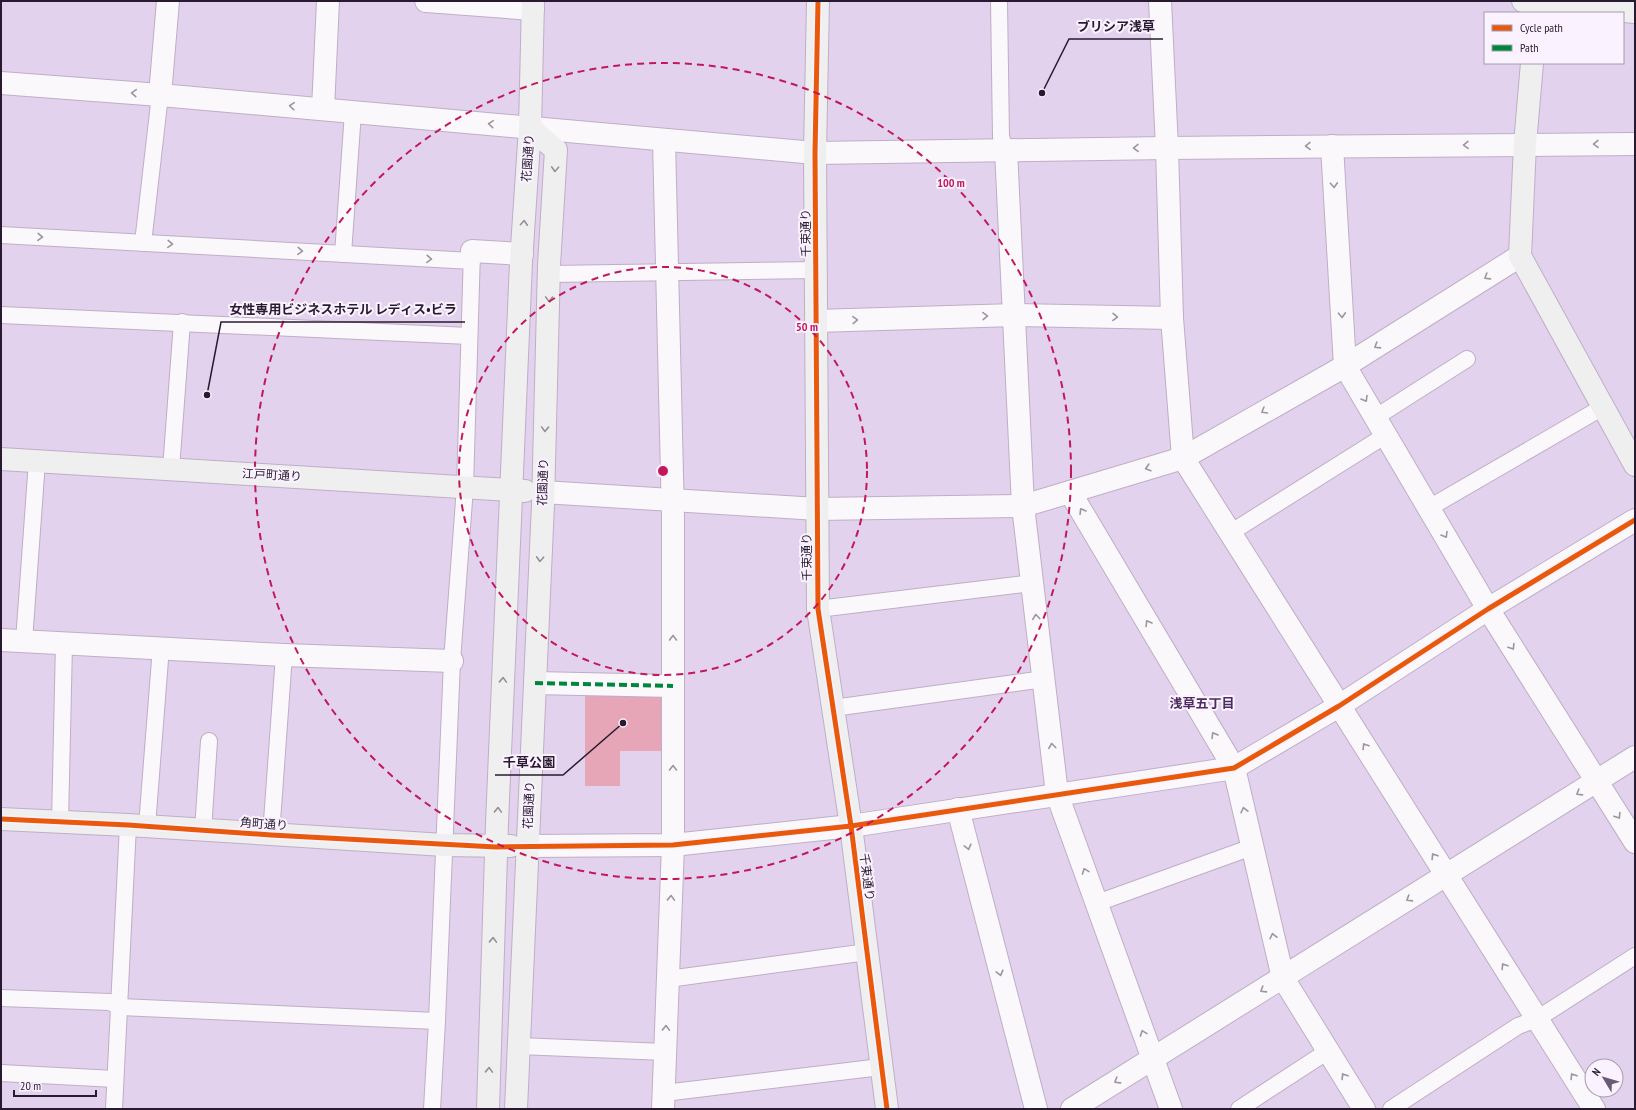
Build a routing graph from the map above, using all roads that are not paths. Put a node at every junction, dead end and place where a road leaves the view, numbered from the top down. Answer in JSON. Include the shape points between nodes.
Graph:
{"nodes":[{"id":1,"x":168,"y":1,"type":"edge"},
{"id":2,"x":328,"y":1,"type":"edge"},
{"id":3,"x":426,"y":1,"type":"edge"},
{"id":4,"x":818,"y":1,"type":"edge"},
{"id":5,"x":999,"y":1,"type":"edge"},
{"id":6,"x":1160,"y":1,"type":"edge"},
{"id":7,"x":1534,"y":4,"type":"edge"},
{"id":8,"x":533,"y":5,"type":"edge"},
{"id":9,"x":1635,"y":12,"type":"edge"},
{"id":10,"x":1532,"y":64,"type":"edge"},
{"id":11,"x":1,"y":83,"type":"edge"},
{"id":12,"x":160,"y":95,"type":"junction"},
{"id":13,"x":323,"y":109,"type":"junction"},
{"id":14,"x":353,"y":112,"type":"junction"},
{"id":15,"x":530,"y":128,"type":"junction"},
{"id":16,"x":664,"y":140,"type":"junction"},
{"id":17,"x":1525,"y":144,"type":"junction"},
{"id":18,"x":1332,"y":146,"type":"junction"},
{"id":19,"x":1168,"y":148,"type":"junction"},
{"id":20,"x":1633,"y":148,"type":"edge"},
{"id":21,"x":1006,"y":150,"type":"junction"},
{"id":22,"x":815,"y":153,"type":"junction"},
{"id":23,"x":1,"y":235,"type":"edge"},
{"id":24,"x":143,"y":242,"type":"junction"},
{"id":25,"x":343,"y":254,"type":"junction"},
{"id":26,"x":472,"y":256,"type":"junction"},
{"id":27,"x":1520,"y":256,"type":"junction"},
{"id":28,"x":522,"y":258,"type":"junction"},
{"id":29,"x":550,"y":269,"type":"junction"},
{"id":30,"x":816,"y":270,"type":"junction"},
{"id":31,"x":668,"y":272,"type":"junction"},
{"id":32,"x":1,"y":315,"type":"edge"},
{"id":33,"x":1015,"y":315,"type":"junction"},
{"id":34,"x":1172,"y":318,"type":"junction"},
{"id":35,"x":816,"y":321,"type":"junction"},
{"id":36,"x":182,"y":322,"type":"junction"},
{"id":37,"x":469,"y":336,"type":"junction"},
{"id":38,"x":1467,"y":359,"type":"dead end"},
{"id":39,"x":1345,"y":366,"type":"junction"},
{"id":40,"x":1603,"y":407,"type":"junction"},
{"id":41,"x":1381,"y":426,"type":"junction"},
{"id":42,"x":1182,"y":458,"type":"junction"},
{"id":43,"x":1,"y":459,"type":"edge"},
{"id":44,"x":37,"y":461,"type":"junction"},
{"id":45,"x":1635,"y":465,"type":"edge"},
{"id":46,"x":171,"y":469,"type":"junction"},
{"id":47,"x":465,"y":487,"type":"junction"},
{"id":48,"x":511,"y":490,"type":"junction"},
{"id":49,"x":543,"y":492,"type":"junction"},
{"id":50,"x":1070,"y":492,"type":"junction"},
{"id":51,"x":673,"y":500,"type":"junction"},
{"id":52,"x":1023,"y":506,"type":"junction"},
{"id":53,"x":1429,"y":508,"type":"junction"},
{"id":54,"x":817,"y":509,"type":"junction"},
{"id":55,"x":1635,"y":520,"type":"edge"},
{"id":56,"x":1230,"y":533,"type":"junction"},
{"id":57,"x":1032,"y":583,"type":"junction"},
{"id":58,"x":818,"y":609,"type":"junction"},
{"id":59,"x":1488,"y":609,"type":"junction"},
{"id":60,"x":1,"y":640,"type":"edge"},
{"id":61,"x":24,"y":640,"type":"junction"},
{"id":62,"x":64,"y":643,"type":"junction"},
{"id":63,"x":161,"y":647,"type":"junction"},
{"id":64,"x":284,"y":655,"type":"junction"},
{"id":65,"x":452,"y":661,"type":"junction"},
{"id":66,"x":1044,"y":679,"type":"junction"},
{"id":67,"x":534,"y":683,"type":"junction"},
{"id":68,"x":673,"y":686,"type":"junction"},
{"id":69,"x":1339,"y":706,"type":"junction"},
{"id":70,"x":833,"y":708,"type":"junction"},
{"id":71,"x":209,"y":741,"type":"dead end"},
{"id":72,"x":1635,"y":757,"type":"edge"},
{"id":73,"x":1234,"y":768,"type":"junction"},
{"id":74,"x":1596,"y":782,"type":"junction"},
{"id":75,"x":1057,"y":794,"type":"junction"},
{"id":76,"x":958,"y":809,"type":"junction"},
{"id":77,"x":1,"y":819,"type":"edge"},
{"id":78,"x":60,"y":823,"type":"junction"},
{"id":79,"x":138,"y":826,"type":"junction"},
{"id":80,"x":851,"y":826,"type":"junction"},
{"id":81,"x":203,"y":830,"type":"junction"},
{"id":82,"x":271,"y":835,"type":"junction"},
{"id":83,"x":1635,"y":842,"type":"edge"},
{"id":84,"x":444,"y":845,"type":"junction"},
{"id":85,"x":672,"y":845,"type":"junction"},
{"id":86,"x":527,"y":846,"type":"junction"},
{"id":87,"x":496,"y":847,"type":"junction"},
{"id":88,"x":1252,"y":847,"type":"junction"},
{"id":89,"x":1446,"y":876,"type":"junction"},
{"id":90,"x":1097,"y":903,"type":"junction"},
{"id":91,"x":867,"y":952,"type":"junction"},
{"id":92,"x":1635,"y":956,"type":"edge"},
{"id":93,"x":1283,"y":978,"type":"junction"},
{"id":94,"x":668,"y":979,"type":"junction"},
{"id":95,"x":1,"y":998,"type":"edge"},
{"id":96,"x":120,"y":1007,"type":"junction"},
{"id":97,"x":1537,"y":1018,"type":"junction"},
{"id":98,"x":438,"y":1021,"type":"junction"},
{"id":99,"x":519,"y":1046,"type":"junction"},
{"id":100,"x":1328,"y":1051,"type":"junction"},
{"id":101,"x":666,"y":1052,"type":"junction"},
{"id":102,"x":1152,"y":1058,"type":"junction"},
{"id":103,"x":881,"y":1067,"type":"junction"},
{"id":104,"x":1,"y":1073,"type":"edge"},
{"id":105,"x":115,"y":1079,"type":"junction"},
{"id":106,"x":664,"y":1101,"type":"edge"},
{"id":107,"x":114,"y":1109,"type":"edge"},
{"id":108,"x":432,"y":1109,"type":"edge"},
{"id":109,"x":488,"y":1109,"type":"edge"},
{"id":110,"x":516,"y":1109,"type":"edge"},
{"id":111,"x":887,"y":1109,"type":"edge"},
{"id":112,"x":1036,"y":1109,"type":"edge"},
{"id":113,"x":1072,"y":1109,"type":"edge"},
{"id":114,"x":1171,"y":1109,"type":"edge"},
{"id":115,"x":1239,"y":1109,"type":"edge"},
{"id":116,"x":1364,"y":1109,"type":"edge"},
{"id":117,"x":1391,"y":1109,"type":"edge"},
{"id":118,"x":1594,"y":1109,"type":"edge"}],
"edges":[{"from":1,"to":12,"type":"street"},
{"from":2,"to":13,"type":"street"},
{"from":3,"to":8,"type":"street"},
{"from":4,"to":22,"type":"street","name":"千束通り"},
{"from":5,"to":21,"type":"lane","via":[[1001,137]]},
{"from":6,"to":19,"type":"street"},
{"from":7,"to":9,"type":"street"},
{"from":8,"to":15,"type":"street"},
{"from":10,"to":17,"type":"street"},
{"from":12,"to":11,"type":"street","one_way":true},
{"from":13,"to":12,"type":"street","one_way":true},
{"from":12,"to":24,"type":"lane"},
{"from":13,"to":14,"type":"street"},
{"from":15,"to":14,"type":"street","one_way":true},
{"from":14,"to":25,"type":"lane"},
{"from":15,"to":16,"type":"street"},
{"from":28,"to":15,"type":"street","name":"花園通り","one_way":true},
{"from":15,"to":29,"type":"street","name":"花園通り","one_way":true,"via":[[556,150]]},
{"from":16,"to":22,"type":"street"},
{"from":16,"to":31,"type":"street"},
{"from":17,"to":18,"type":"street","one_way":true},
{"from":20,"to":17,"type":"street","one_way":true},
{"from":17,"to":27,"type":"street"},
{"from":18,"to":19,"type":"street","one_way":true},
{"from":18,"to":39,"type":"street","one_way":true},
{"from":19,"to":21,"type":"street","one_way":true},
{"from":19,"to":34,"type":"street"},
{"from":21,"to":22,"type":"street"},
{"from":21,"to":33,"type":"street"},
{"from":22,"to":30,"type":"street","name":"千束通り"},
{"from":23,"to":24,"type":"lane","one_way":true},
{"from":24,"to":25,"type":"lane","one_way":true},
{"from":25,"to":26,"type":"lane","one_way":true},
{"from":26,"to":28,"type":"street"},
{"from":26,"to":37,"type":"lane"},
{"from":27,"to":39,"type":"street","one_way":true},
{"from":27,"to":40,"type":"street"},
{"from":28,"to":29,"type":"street"},
{"from":28,"to":48,"type":"street","name":"花園通り"},
{"from":29,"to":31,"type":"lane"},
{"from":29,"to":49,"type":"street","name":"花園通り","one_way":true},
{"from":30,"to":31,"type":"lane"},
{"from":30,"to":35,"type":"street","name":"千束通り"},
{"from":31,"to":51,"type":"street"},
{"from":32,"to":36,"type":"lane"},
{"from":33,"to":34,"type":"street","one_way":true},
{"from":35,"to":33,"type":"street","one_way":true},
{"from":33,"to":52,"type":"street"},
{"from":34,"to":42,"type":"street"},
{"from":35,"to":54,"type":"street","name":"千束通り"},
{"from":36,"to":37,"type":"lane"},
{"from":36,"to":46,"type":"lane"},
{"from":37,"to":47,"type":"lane"},
{"from":38,"to":41,"type":"lane"},
{"from":39,"to":41,"type":"street","one_way":true},
{"from":39,"to":42,"type":"street","one_way":true},
{"from":40,"to":45,"type":"street"},
{"from":40,"to":53,"type":"lane"},
{"from":41,"to":53,"type":"street"},
{"from":41,"to":56,"type":"lane"},
{"from":42,"to":50,"type":"street","one_way":true},
{"from":42,"to":56,"type":"street"},
{"from":43,"to":44,"type":"street","name":"江戸町通り"},
{"from":44,"to":46,"type":"street","name":"江戸町通り"},
{"from":44,"to":61,"type":"lane"},
{"from":46,"to":47,"type":"street","name":"江戸町通り"},
{"from":47,"to":48,"type":"street","name":"江戸町通り"},
{"from":47,"to":65,"type":"lane"},
{"from":48,"to":49,"type":"street","name":"江戸町通り"},
{"from":87,"to":48,"type":"street","name":"花園通り","one_way":true},
{"from":49,"to":51,"type":"street"},
{"from":49,"to":67,"type":"street","name":"花園通り","one_way":true},
{"from":50,"to":52,"type":"street"},
{"from":73,"to":50,"type":"street","one_way":true},
{"from":51,"to":54,"type":"street"},
{"from":68,"to":51,"type":"street","one_way":true},
{"from":52,"to":54,"type":"street"},
{"from":52,"to":57,"type":"street"},
{"from":53,"to":59,"type":"street","one_way":true},
{"from":54,"to":58,"type":"street","name":"千束通り"},
{"from":55,"to":59,"type":"street"},
{"from":56,"to":69,"type":"street"},
{"from":57,"to":58,"type":"lane"},
{"from":66,"to":57,"type":"street","one_way":true},
{"from":58,"to":70,"type":"street","name":"千束通り"},
{"from":59,"to":69,"type":"street"},
{"from":59,"to":74,"type":"street","one_way":true},
{"from":60,"to":61,"type":"street"},
{"from":61,"to":62,"type":"street"},
{"from":62,"to":63,"type":"street"},
{"from":62,"to":78,"type":"lane"},
{"from":63,"to":64,"type":"street"},
{"from":63,"to":79,"type":"lane"},
{"from":64,"to":65,"type":"street"},
{"from":64,"to":82,"type":"lane"},
{"from":65,"to":84,"type":"lane"},
{"from":66,"to":70,"type":"lane"},
{"from":75,"to":66,"type":"street","one_way":true},
{"from":67,"to":68,"type":"street"},
{"from":67,"to":86,"type":"street","name":"花園通り"},
{"from":85,"to":68,"type":"street","one_way":true},
{"from":69,"to":73,"type":"street"},
{"from":89,"to":69,"type":"street","one_way":true},
{"from":70,"to":80,"type":"street","name":"千束通り"},
{"from":71,"to":81,"type":"lane"},
{"from":72,"to":74,"type":"street"},
{"from":73,"to":75,"type":"street"},
{"from":88,"to":73,"type":"street","one_way":true},
{"from":74,"to":83,"type":"street","one_way":true},
{"from":74,"to":89,"type":"street","one_way":true},
{"from":75,"to":76,"type":"street"},
{"from":90,"to":75,"type":"street","one_way":true},
{"from":76,"to":80,"type":"street"},
{"from":76,"to":112,"type":"street","one_way":true},
{"from":77,"to":78,"type":"street","name":"角町通り"},
{"from":78,"to":79,"type":"street","name":"角町通り"},
{"from":79,"to":81,"type":"street","name":"角町通り"},
{"from":79,"to":96,"type":"lane"},
{"from":80,"to":85,"type":"street"},
{"from":80,"to":91,"type":"street","name":"千束通り"},
{"from":81,"to":82,"type":"street","name":"角町通り"},
{"from":82,"to":84,"type":"street","name":"角町通り"},
{"from":84,"to":87,"type":"street","name":"角町通り"},
{"from":84,"to":98,"type":"lane"},
{"from":85,"to":86,"type":"street"},
{"from":94,"to":85,"type":"street","one_way":true},
{"from":86,"to":87,"type":"street","name":"角町通り"},
{"from":86,"to":99,"type":"street","name":"花園通り"},
{"from":109,"to":87,"type":"street","name":"花園通り","one_way":true},
{"from":88,"to":90,"type":"lane"},
{"from":93,"to":88,"type":"street","one_way":true},
{"from":89,"to":93,"type":"street","one_way":true},
{"from":97,"to":89,"type":"street","one_way":true},
{"from":102,"to":90,"type":"street","one_way":true},
{"from":91,"to":94,"type":"lane"},
{"from":91,"to":103,"type":"street","name":"千束通り"},
{"from":92,"to":97,"type":"lane"},
{"from":93,"to":100,"type":"street"},
{"from":93,"to":102,"type":"street","one_way":true},
{"from":101,"to":94,"type":"street","one_way":true},
{"from":95,"to":96,"type":"lane","via":[[110,1002]]},
{"from":96,"to":98,"type":"lane"},
{"from":96,"to":105,"type":"lane"},
{"from":97,"to":117,"type":"lane","via":[[1518,1026]]},
{"from":118,"to":97,"type":"street","one_way":true},
{"from":98,"to":108,"type":"lane"},
{"from":99,"to":101,"type":"lane"},
{"from":99,"to":110,"type":"street","name":"花園通り"},
{"from":100,"to":115,"type":"lane"},
{"from":116,"to":100,"type":"street","one_way":true},
{"from":101,"to":106,"type":"street"},
{"from":102,"to":113,"type":"street","one_way":true},
{"from":102,"to":114,"type":"street"},
{"from":103,"to":106,"type":"lane"},
{"from":103,"to":111,"type":"street","name":"千束通り"},
{"from":104,"to":105,"type":"lane"},
{"from":105,"to":107,"type":"lane"}]}
